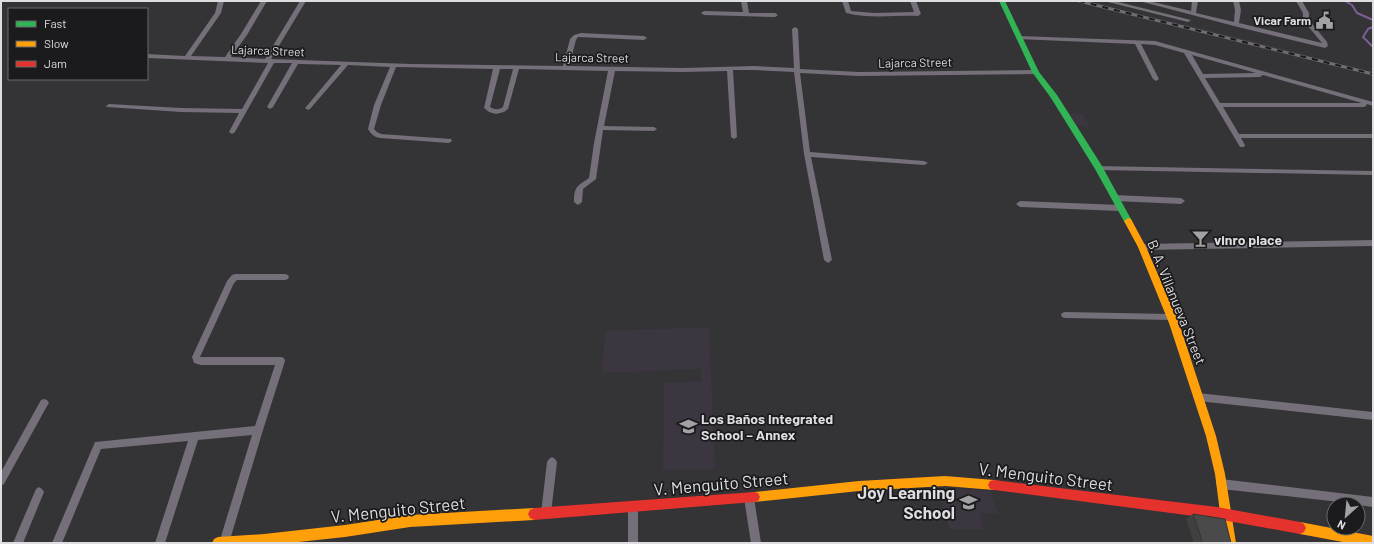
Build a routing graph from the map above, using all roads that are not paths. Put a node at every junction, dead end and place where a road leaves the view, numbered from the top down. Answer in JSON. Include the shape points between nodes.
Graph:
{"nodes":[{"id":1,"x":221,"y":1,"type":"edge"},
{"id":2,"x":264,"y":1,"type":"edge"},
{"id":3,"x":303,"y":1,"type":"edge"},
{"id":4,"x":744,"y":1,"type":"edge"},
{"id":5,"x":845,"y":1,"type":"edge"},
{"id":6,"x":913,"y":1,"type":"edge"},
{"id":7,"x":1002,"y":1,"type":"edge"},
{"id":8,"x":1107,"y":1,"type":"edge"},
{"id":9,"x":1142,"y":1,"type":"edge"},
{"id":10,"x":1195,"y":1,"type":"edge"},
{"id":11,"x":1236,"y":1,"type":"edge"},
{"id":12,"x":1299,"y":1,"type":"edge"},
{"id":13,"x":1153,"y":2,"type":"edge"},
{"id":14,"x":704,"y":13,"type":"dead end"},
{"id":15,"x":746,"y":14,"type":"junction"},
{"id":16,"x":1193,"y":14,"type":"junction"},
{"id":17,"x":775,"y":15,"type":"dead end"},
{"id":18,"x":1188,"y":20,"type":"dead end"},
{"id":19,"x":1236,"y":25,"type":"junction"},
{"id":20,"x":795,"y":29,"type":"dead end"},
{"id":21,"x":644,"y":38,"type":"dead end"},
{"id":22,"x":1019,"y":38,"type":"junction"},
{"id":23,"x":1137,"y":43,"type":"junction"},
{"id":24,"x":1186,"y":51,"type":"junction"},
{"id":25,"x":148,"y":56,"type":"edge"},
{"id":26,"x":186,"y":58,"type":"junction"},
{"id":27,"x":227,"y":60,"type":"junction"},
{"id":28,"x":270,"y":61,"type":"junction"},
{"id":29,"x":295,"y":63,"type":"junction"},
{"id":30,"x":345,"y":65,"type":"junction"},
{"id":31,"x":394,"y":66,"type":"junction"},
{"id":32,"x":497,"y":67,"type":"junction"},
{"id":33,"x":517,"y":67,"type":"junction"},
{"id":34,"x":566,"y":68,"type":"junction"},
{"id":35,"x":730,"y":68,"type":"junction"},
{"id":36,"x":612,"y":69,"type":"junction"},
{"id":37,"x":796,"y":70,"type":"junction"},
{"id":38,"x":1036,"y":72,"type":"junction"},
{"id":39,"x":1270,"y":75,"type":"junction"},
{"id":40,"x":1201,"y":76,"type":"junction"},
{"id":41,"x":1156,"y":79,"type":"dead end"},
{"id":42,"x":1373,"y":104,"type":"edge"},
{"id":43,"x":1219,"y":105,"type":"junction"},
{"id":44,"x":109,"y":106,"type":"dead end"},
{"id":45,"x":270,"y":107,"type":"dead end"},
{"id":46,"x":308,"y":108,"type":"dead end"},
{"id":47,"x":243,"y":111,"type":"junction"},
{"id":48,"x":601,"y":128,"type":"junction"},
{"id":49,"x":654,"y":129,"type":"dead end"},
{"id":50,"x":232,"y":132,"type":"dead end"},
{"id":51,"x":1238,"y":136,"type":"junction"},
{"id":52,"x":1372,"y":136,"type":"dead end"},
{"id":53,"x":734,"y":137,"type":"dead end"},
{"id":54,"x":449,"y":141,"type":"dead end"},
{"id":55,"x":1242,"y":145,"type":"dead end"},
{"id":56,"x":807,"y":154,"type":"junction"},
{"id":57,"x":924,"y":163,"type":"dead end"},
{"id":58,"x":1099,"y":168,"type":"junction"},
{"id":59,"x":1373,"y":173,"type":"edge"},
{"id":60,"x":1115,"y":198,"type":"junction"},
{"id":61,"x":1181,"y":201,"type":"dead end"},
{"id":62,"x":578,"y":202,"type":"dead end"},
{"id":63,"x":1020,"y":204,"type":"dead end"},
{"id":64,"x":1120,"y":208,"type":"junction"},
{"id":65,"x":1373,"y":243,"type":"edge"},
{"id":66,"x":1142,"y":247,"type":"junction"},
{"id":67,"x":828,"y":260,"type":"dead end"},
{"id":68,"x":285,"y":277,"type":"dead end"},
{"id":69,"x":1065,"y":315,"type":"dead end"},
{"id":70,"x":1171,"y":318,"type":"junction"},
{"id":71,"x":1198,"y":397,"type":"junction"},
{"id":72,"x":44,"y":403,"type":"dead end"},
{"id":73,"x":1373,"y":416,"type":"edge"},
{"id":74,"x":258,"y":430,"type":"junction"},
{"id":75,"x":194,"y":437,"type":"junction"},
{"id":76,"x":552,"y":462,"type":"dead end"},
{"id":77,"x":1,"y":481,"type":"edge"},
{"id":78,"x":1221,"y":484,"type":"junction"},
{"id":79,"x":39,"y":492,"type":"dead end"},
{"id":80,"x":749,"y":498,"type":"junction"},
{"id":81,"x":1373,"y":502,"type":"edge"},
{"id":82,"x":633,"y":507,"type":"junction"},
{"id":83,"x":546,"y":513,"type":"junction"},
{"id":84,"x":1225,"y":514,"type":"junction"},
{"id":85,"x":263,"y":541,"type":"edge"},
{"id":86,"x":1373,"y":542,"type":"edge"},
{"id":87,"x":18,"y":543,"type":"edge"},
{"id":88,"x":57,"y":543,"type":"edge"},
{"id":89,"x":160,"y":543,"type":"edge"},
{"id":90,"x":218,"y":543,"type":"edge"},
{"id":91,"x":224,"y":543,"type":"edge"},
{"id":92,"x":633,"y":543,"type":"edge"},
{"id":93,"x":756,"y":543,"type":"edge"},
{"id":94,"x":1230,"y":543,"type":"edge"}],
"edges":[{"from":1,"to":26,"type":"street","via":[[218,13]]},
{"from":2,"to":27,"type":"street"},
{"from":3,"to":28,"type":"street"},
{"from":4,"to":15,"type":"street"},
{"from":5,"to":6,"type":"street","via":[[848,12],[855,14],[918,14]]},
{"from":7,"to":22,"type":"street","name":"B. A. Villanueva Street"},
{"from":8,"to":18,"type":"street"},
{"from":9,"to":13,"type":"street"},
{"from":10,"to":16,"type":"street"},
{"from":11,"to":19,"type":"street"},
{"from":12,"to":19,"type":"street","via":[[1306,13],[1306,20],[1326,46]]},
{"from":13,"to":16,"type":"street"},
{"from":14,"to":15,"type":"street"},
{"from":15,"to":17,"type":"street"},
{"from":16,"to":19,"type":"street"},
{"from":20,"to":37,"type":"street"},
{"from":21,"to":34,"type":"street","via":[[576,36]]},
{"from":22,"to":23,"type":"street"},
{"from":22,"to":38,"type":"street","name":"B. A. Villanueva Street"},
{"from":23,"to":24,"type":"street","via":[[1155,43]]},
{"from":23,"to":41,"type":"street"},
{"from":24,"to":39,"type":"street"},
{"from":24,"to":40,"type":"street"},
{"from":25,"to":26,"type":"street","name":"Lajarca Street"},
{"from":26,"to":27,"type":"street","name":"Lajarca Street"},
{"from":27,"to":28,"type":"street","name":"Lajarca Street"},
{"from":28,"to":29,"type":"street","name":"Lajarca Street"},
{"from":28,"to":47,"type":"street"},
{"from":29,"to":30,"type":"street","name":"Lajarca Street"},
{"from":29,"to":45,"type":"street"},
{"from":30,"to":31,"type":"street","name":"Lajarca Street"},
{"from":30,"to":46,"type":"street"},
{"from":31,"to":32,"type":"street","name":"Lajarca Street"},
{"from":31,"to":54,"type":"street","via":[[377,106],[372,132],[380,136]]},
{"from":32,"to":33,"type":"street","name":"Lajarca Street"},
{"from":32,"to":33,"type":"street","via":[[487,108],[499,112],[506,108]]},
{"from":33,"to":34,"type":"street","name":"Lajarca Street"},
{"from":34,"to":36,"type":"street","name":"Lajarca Street"},
{"from":35,"to":36,"type":"street","name":"Lajarca Street"},
{"from":35,"to":37,"type":"street","name":"Lajarca Street"},
{"from":35,"to":53,"type":"street"},
{"from":36,"to":48,"type":"street"},
{"from":37,"to":38,"type":"street","name":"Lajarca Street","via":[[859,74]]},
{"from":37,"to":56,"type":"street"},
{"from":38,"to":58,"type":"street","name":"B. A. Villanueva Street"},
{"from":39,"to":40,"type":"street"},
{"from":39,"to":42,"type":"street"},
{"from":40,"to":43,"type":"street"},
{"from":42,"to":43,"type":"street"},
{"from":43,"to":51,"type":"street"},
{"from":44,"to":47,"type":"street"},
{"from":47,"to":50,"type":"street"},
{"from":48,"to":49,"type":"street"},
{"from":48,"to":62,"type":"street","via":[[592,179],[580,186]]},
{"from":51,"to":52,"type":"street"},
{"from":51,"to":55,"type":"street"},
{"from":56,"to":57,"type":"street"},
{"from":56,"to":67,"type":"street"},
{"from":58,"to":59,"type":"street"},
{"from":58,"to":60,"type":"street","name":"B. A. Villanueva Street"},
{"from":60,"to":61,"type":"street"},
{"from":60,"to":64,"type":"street","name":"B. A. Villanueva Street"},
{"from":63,"to":64,"type":"street"},
{"from":64,"to":66,"type":"street","name":"B. A. Villanueva Street"},
{"from":65,"to":66,"type":"street"},
{"from":66,"to":70,"type":"street","name":"B. A. Villanueva Street"},
{"from":68,"to":74,"type":"street","via":[[235,277],[196,357],[201,361],[281,361]]},
{"from":69,"to":70,"type":"street"},
{"from":70,"to":71,"type":"street","name":"B. A. Villanueva Street"},
{"from":71,"to":73,"type":"street"},
{"from":71,"to":78,"type":"street","name":"B. A. Villanueva Street","via":[[1211,436]]},
{"from":72,"to":77,"type":"street"},
{"from":74,"to":75,"type":"street"},
{"from":74,"to":91,"type":"street"},
{"from":75,"to":88,"type":"street","via":[[98,445]]},
{"from":75,"to":89,"type":"street"},
{"from":76,"to":83,"type":"street"},
{"from":78,"to":81,"type":"street"},
{"from":78,"to":84,"type":"street","name":"B. A. Villanueva Street"},
{"from":79,"to":87,"type":"street"},
{"from":80,"to":82,"type":"street","name":"V. Menguito Street"},
{"from":80,"to":84,"type":"street","name":"V. Menguito Street","via":[[859,486],[945,481]]},
{"from":80,"to":93,"type":"street"},
{"from":82,"to":83,"type":"street","name":"V. Menguito Street"},
{"from":82,"to":92,"type":"street"},
{"from":83,"to":85,"type":"street","name":"V. Menguito Street","via":[[410,521]]},
{"from":84,"to":86,"type":"street","name":"V. Menguito Street"},
{"from":84,"to":94,"type":"street","name":"B. A. Villanueva Street"},
{"from":85,"to":91,"type":"street","name":"V. Menguito Street"},
{"from":90,"to":91,"type":"street","name":"V. Menguito Street"}]}
